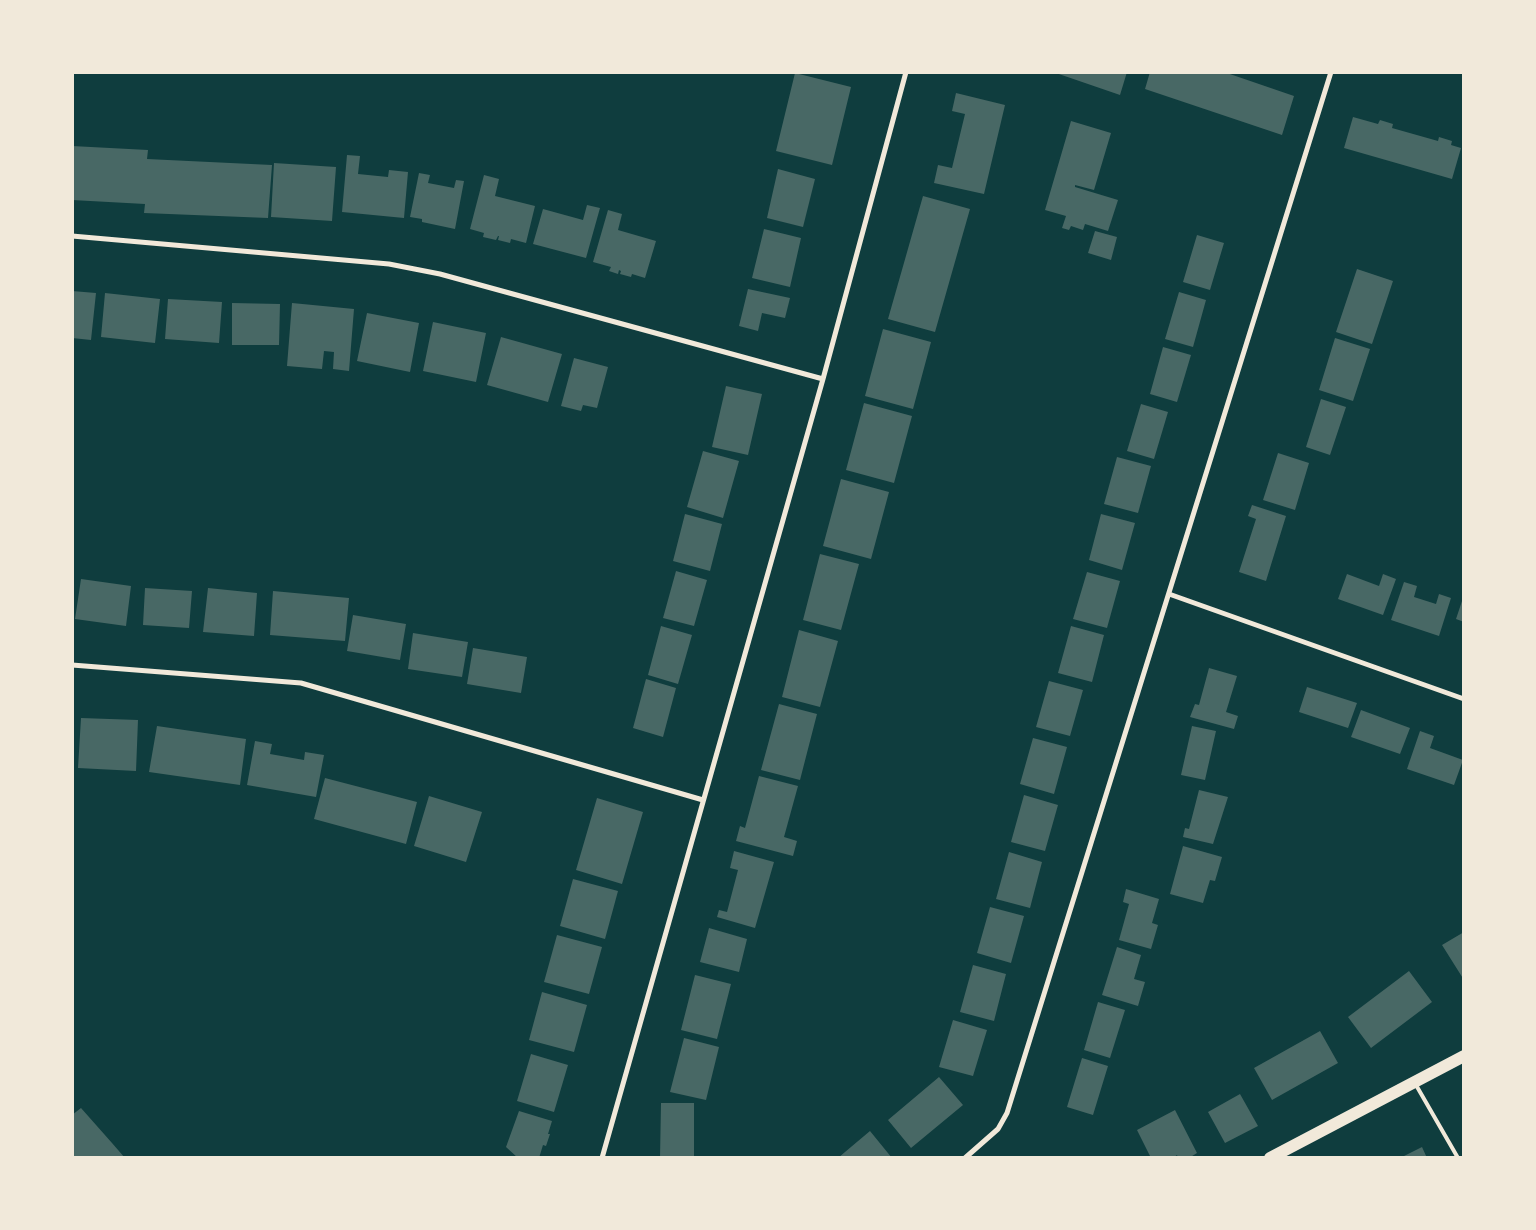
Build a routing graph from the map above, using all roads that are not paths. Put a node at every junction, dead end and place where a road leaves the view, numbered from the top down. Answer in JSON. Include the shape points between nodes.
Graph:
{"nodes":[{"id":1,"x":906,"y":72,"type":"edge"},
{"id":2,"x":1331,"y":72,"type":"edge"},
{"id":3,"x":72,"y":236,"type":"edge"},
{"id":4,"x":823,"y":380,"type":"junction"},
{"id":5,"x":1169,"y":594,"type":"junction"},
{"id":6,"x":72,"y":665,"type":"edge"},
{"id":7,"x":1464,"y":699,"type":"edge"},
{"id":8,"x":703,"y":800,"type":"junction"},
{"id":9,"x":1464,"y":1056,"type":"edge"},
{"id":10,"x":1415,"y":1083,"type":"junction"},
{"id":11,"x":602,"y":1158,"type":"edge"},
{"id":12,"x":965,"y":1158,"type":"edge"},
{"id":13,"x":1270,"y":1158,"type":"edge"},
{"id":14,"x":1458,"y":1158,"type":"edge"}],
"edges":[{"from":1,"to":4,"type":"street"},
{"from":2,"to":5,"type":"street"},
{"from":3,"to":4,"type":"street","via":[[389,264],[440,274]]},
{"from":4,"to":8,"type":"street"},
{"from":5,"to":7,"type":"street"},
{"from":5,"to":12,"type":"street","via":[[1007,1113],[998,1129]]},
{"from":6,"to":8,"type":"street","via":[[302,683]]},
{"from":8,"to":11,"type":"street"},
{"from":9,"to":10,"type":"main road"},
{"from":10,"to":13,"type":"main road"},
{"from":10,"to":14,"type":"lane"}]}
